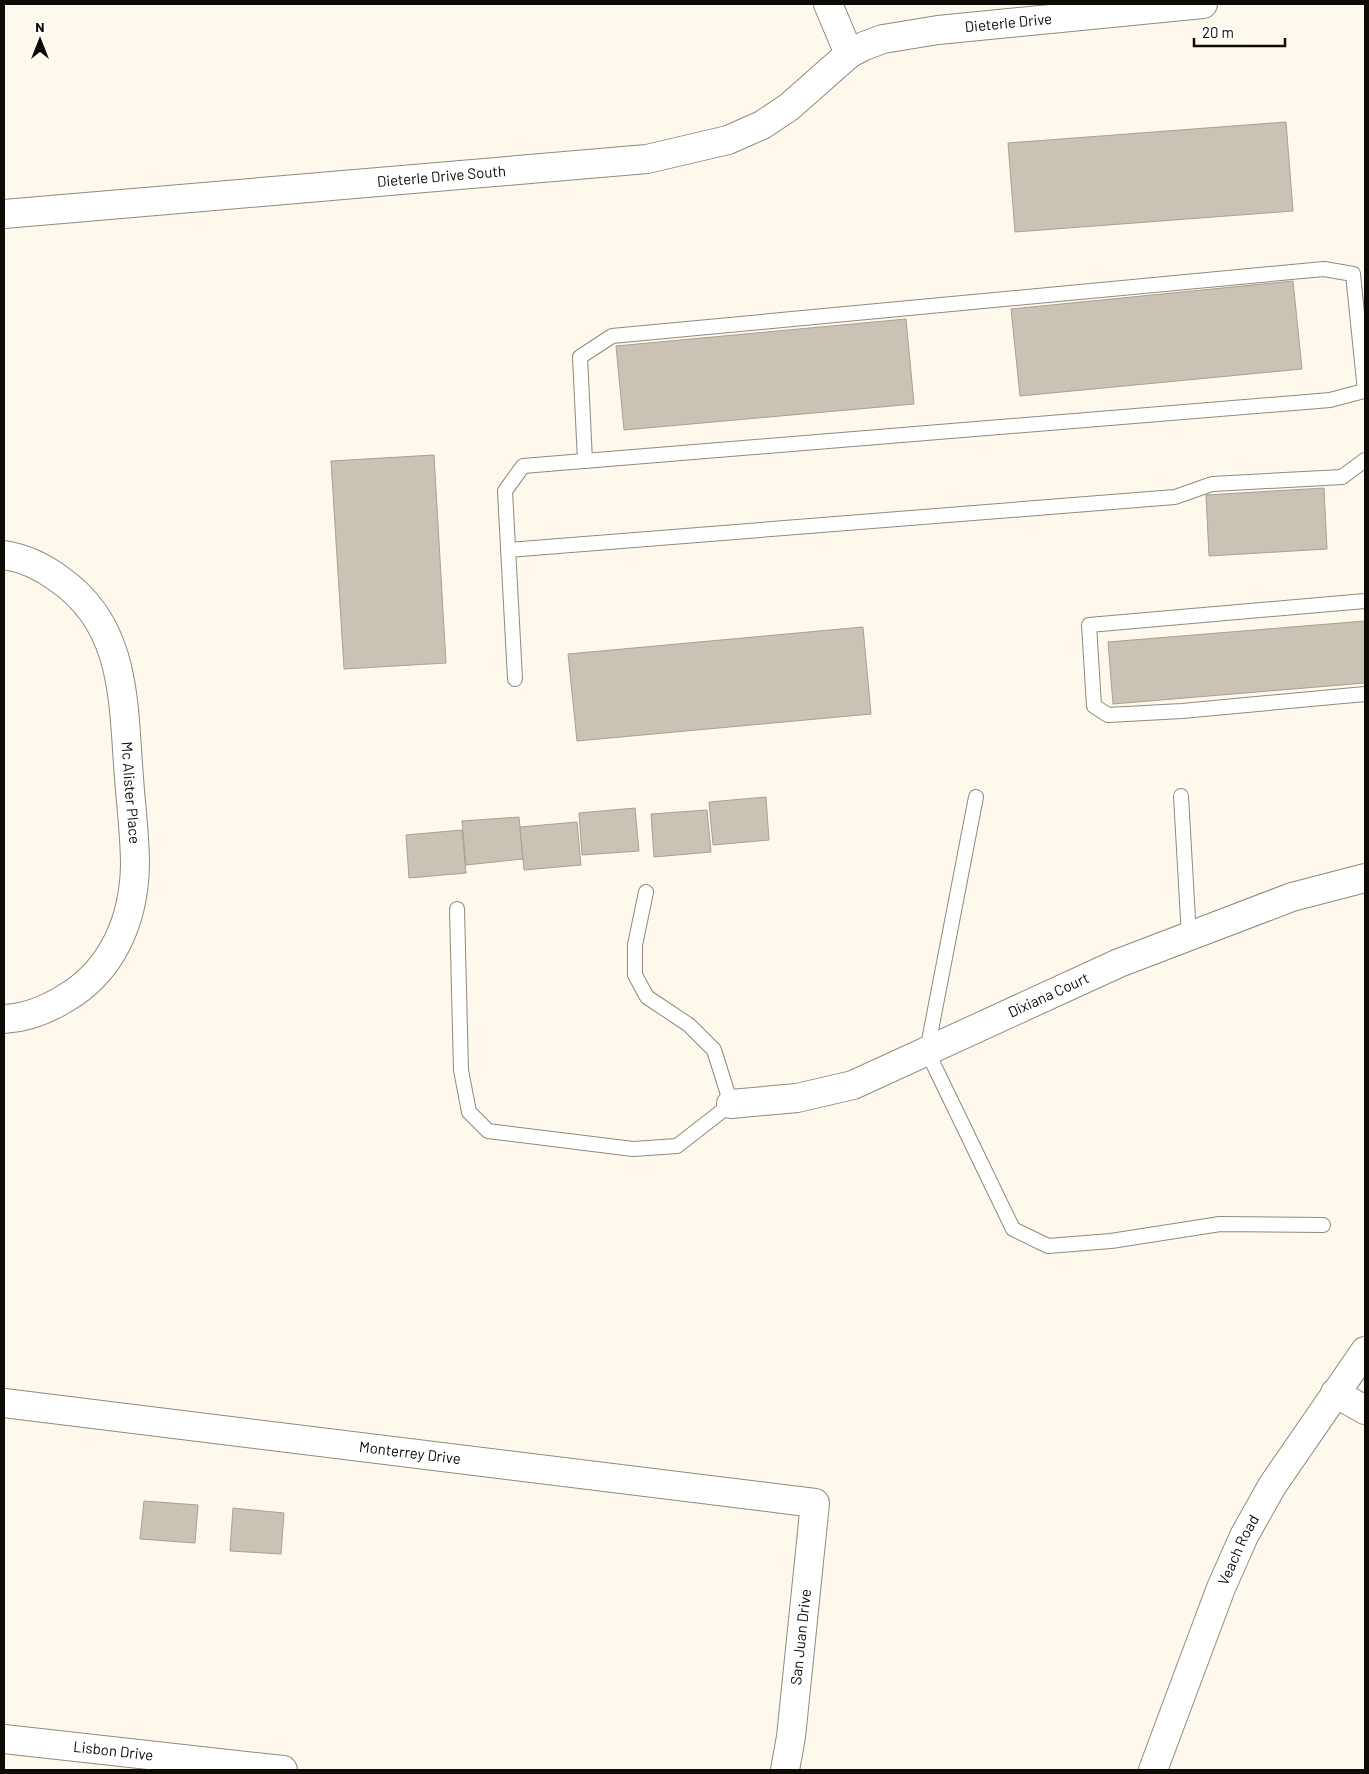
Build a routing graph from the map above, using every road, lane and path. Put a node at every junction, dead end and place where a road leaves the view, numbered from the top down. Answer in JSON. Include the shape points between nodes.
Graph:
{"nodes":[{"id":1,"x":828,"y":4,"type":"edge"},
{"id":2,"x":1203,"y":4,"type":"edge"},
{"id":3,"x":849,"y":54,"type":"junction"},
{"id":4,"x":4,"y":214,"type":"edge"},
{"id":5,"x":1365,"y":391,"type":"edge"},
{"id":6,"x":1365,"y":460,"type":"edge"},
{"id":7,"x":585,"y":461,"type":"junction"},
{"id":8,"x":508,"y":550,"type":"junction"},
{"id":9,"x":4,"y":556,"type":"edge"},
{"id":10,"x":1365,"y":601,"type":"edge"},
{"id":11,"x":515,"y":679,"type":"dead end"},
{"id":12,"x":1365,"y":694,"type":"edge"},
{"id":13,"x":976,"y":796,"type":"dead end"},
{"id":14,"x":1181,"y":796,"type":"dead end"},
{"id":15,"x":1365,"y":878,"type":"edge"},
{"id":16,"x":646,"y":892,"type":"dead end"},
{"id":17,"x":457,"y":909,"type":"dead end"},
{"id":18,"x":1189,"y":937,"type":"junction"},
{"id":19,"x":4,"y":1019,"type":"edge"},
{"id":20,"x":927,"y":1051,"type":"junction"},
{"id":21,"x":731,"y":1104,"type":"junction"},
{"id":22,"x":1323,"y":1225,"type":"dead end"},
{"id":23,"x":1365,"y":1351,"type":"edge"},
{"id":24,"x":1336,"y":1394,"type":"junction"},
{"id":25,"x":4,"y":1403,"type":"edge"},
{"id":26,"x":1365,"y":1410,"type":"edge"},
{"id":27,"x":815,"y":1503,"type":"joint"},
{"id":28,"x":4,"y":1739,"type":"edge"},
{"id":29,"x":283,"y":1770,"type":"edge"},
{"id":30,"x":785,"y":1770,"type":"edge"},
{"id":31,"x":1153,"y":1770,"type":"edge"}],
"edges":[{"from":1,"to":3,"type":"street"},
{"from":2,"to":3,"type":"street","name":"Dieterle Drive","via":[[938,30],[883,39]]},
{"from":3,"to":4,"type":"street","name":"Dieterle Drive South","via":[[789,107],[762,124],[728,140],[648,159]]},
{"from":5,"to":7,"type":"lane","via":[[1330,400]]},
{"from":5,"to":7,"type":"lane","via":[[1353,274],[1324,269],[612,336],[580,358]]},
{"from":6,"to":8,"type":"lane","via":[[1342,477],[1212,484],[1175,497]]},
{"from":7,"to":8,"type":"lane","via":[[523,466],[505,492]]},
{"from":8,"to":11,"type":"lane"},
{"from":9,"to":19,"type":"street","name":"Mc Alister Place","via":[[12,556],[46,570],[76,590],[95,614],[114,651],[122,689],[135,865],[131,904],[120,939],[101,969],[76,992],[47,1009]]},
{"from":10,"to":12,"type":"lane","via":[[1089,626],[1094,706],[1108,715]]},
{"from":13,"to":20,"type":"lane"},
{"from":14,"to":18,"type":"lane"},
{"from":15,"to":18,"type":"street","name":"Dixiana Court","via":[[1292,897]]},
{"from":16,"to":21,"type":"lane","via":[[635,945],[635,975],[647,997],[689,1025],[714,1050]]},
{"from":17,"to":21,"type":"lane","via":[[461,1070],[469,1112],[488,1130],[633,1149],[677,1146]]},
{"from":18,"to":20,"type":"street","name":"Dixiana Court","via":[[1119,963]]},
{"from":20,"to":21,"type":"street","name":"Dixiana Court","via":[[853,1085],[797,1098]]},
{"from":20,"to":22,"type":"lane","via":[[1013,1229],[1048,1246],[1111,1241],[1220,1224]]},
{"from":23,"to":24,"type":"street","name":"Veach Road"},
{"from":24,"to":26,"type":"street"},
{"from":24,"to":31,"type":"street","name":"Veach Road","via":[[1272,1486],[1244,1536],[1221,1588]]},
{"from":25,"to":27,"type":"street","name":"Monterrey Drive"},
{"from":27,"to":30,"type":"street","name":"San Juan Drive"},
{"from":28,"to":29,"type":"street","name":"Lisbon Drive"}]}
